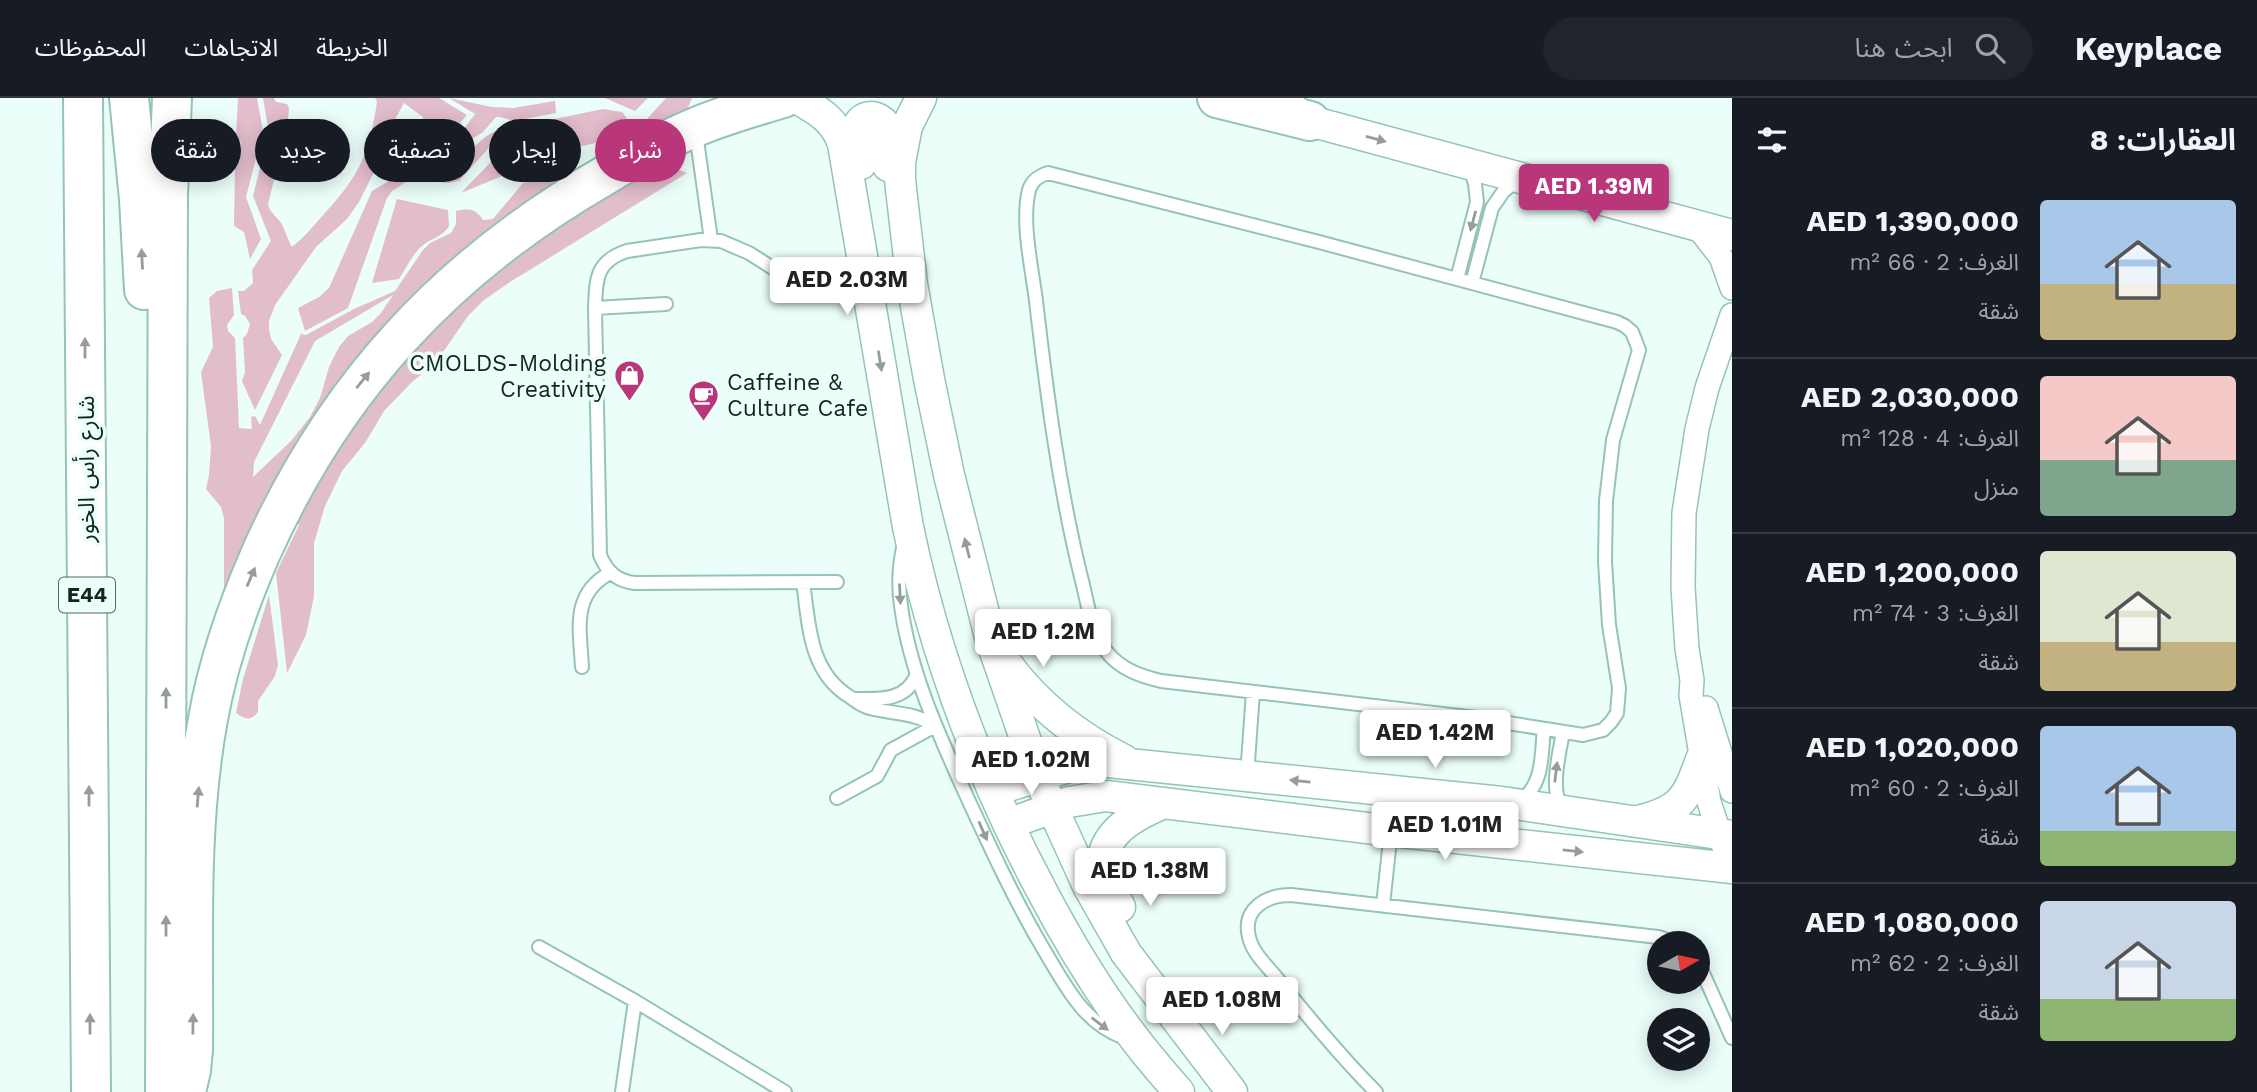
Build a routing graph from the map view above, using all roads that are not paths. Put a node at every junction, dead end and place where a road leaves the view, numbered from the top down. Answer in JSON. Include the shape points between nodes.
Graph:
{"nodes":[{"id":1,"x":83,"y":98,"type":"edge"},
{"id":2,"x":129,"y":98,"type":"edge"},
{"id":3,"x":172,"y":98,"type":"edge"},
{"id":4,"x":783,"y":98,"type":"edge"},
{"id":5,"x":796,"y":98,"type":"edge"},
{"id":6,"x":921,"y":98,"type":"edge"},
{"id":7,"x":1217,"y":98,"type":"edge"},
{"id":8,"x":1276,"y":98,"type":"edge"},
{"id":9,"x":1310,"y":121,"type":"junction"},
{"id":10,"x":695,"y":127,"type":"junction"},
{"id":11,"x":1468,"y":163,"type":"junction"},
{"id":12,"x":1521,"y":177,"type":"junction"},
{"id":13,"x":1732,"y":225,"type":"edge"},
{"id":14,"x":1697,"y":226,"type":"junction"},
{"id":15,"x":858,"y":229,"type":"junction"},
{"id":16,"x":1732,"y":235,"type":"edge"},
{"id":17,"x":906,"y":237,"type":"junction"},
{"id":18,"x":711,"y":240,"type":"junction"},
{"id":19,"x":790,"y":279,"type":"dead end"},
{"id":20,"x":1457,"y":279,"type":"junction"},
{"id":21,"x":1472,"y":283,"type":"junction"},
{"id":22,"x":1732,"y":288,"type":"edge"},
{"id":23,"x":666,"y":304,"type":"dead end"},
{"id":24,"x":595,"y":308,"type":"junction"},
{"id":25,"x":1732,"y":315,"type":"edge"},
{"id":26,"x":166,"y":495,"type":"junction"},
{"id":27,"x":908,"y":527,"type":"junction"},
{"id":28,"x":610,"y":573,"type":"junction"},
{"id":29,"x":803,"y":582,"type":"junction"},
{"id":30,"x":837,"y":582,"type":"dead end"},
{"id":31,"x":990,"y":637,"type":"junction"},
{"id":32,"x":582,"y":667,"type":"dead end"},
{"id":33,"x":917,"y":674,"type":"junction"},
{"id":34,"x":1692,"y":680,"type":"junction"},
{"id":35,"x":1253,"y":692,"type":"junction"},
{"id":36,"x":853,"y":699,"type":"junction"},
{"id":37,"x":935,"y":726,"type":"junction"},
{"id":38,"x":1544,"y":729,"type":"junction"},
{"id":39,"x":1563,"y":732,"type":"junction"},
{"id":40,"x":1702,"y":757,"type":"junction"},
{"id":41,"x":1131,"y":764,"type":"junction"},
{"id":42,"x":1015,"y":775,"type":"junction"},
{"id":43,"x":1247,"y":776,"type":"junction"},
{"id":44,"x":1732,"y":791,"type":"edge"},
{"id":45,"x":837,"y":798,"type":"dead end"},
{"id":46,"x":1165,"y":803,"type":"junction"},
{"id":47,"x":1516,"y":804,"type":"junction"},
{"id":48,"x":1051,"y":807,"type":"junction"},
{"id":49,"x":1561,"y":811,"type":"junction"},
{"id":50,"x":1634,"y":822,"type":"junction"},
{"id":51,"x":1008,"y":824,"type":"junction"},
{"id":52,"x":1391,"y":831,"type":"junction"},
{"id":53,"x":1725,"y":835,"type":"edge"},
{"id":54,"x":1022,"y":854,"type":"junction"},
{"id":55,"x":1732,"y":869,"type":"edge"},
{"id":56,"x":1383,"y":905,"type":"junction"},
{"id":57,"x":1647,"y":936,"type":"edge"},
{"id":58,"x":539,"y":947,"type":"dead end"},
{"id":59,"x":1710,"y":989,"type":"edge"},
{"id":60,"x":635,"y":1001,"type":"junction"},
{"id":61,"x":1171,"y":1014,"type":"junction"},
{"id":62,"x":1732,"y":1038,"type":"edge"},
{"id":63,"x":1137,"y":1043,"type":"junction"},
{"id":64,"x":91,"y":1092,"type":"edge"},
{"id":65,"x":166,"y":1092,"type":"edge"},
{"id":66,"x":186,"y":1092,"type":"edge"},
{"id":67,"x":622,"y":1092,"type":"edge"},
{"id":68,"x":786,"y":1092,"type":"edge"},
{"id":69,"x":1179,"y":1092,"type":"edge"},
{"id":70,"x":1226,"y":1092,"type":"edge"},
{"id":71,"x":1232,"y":1092,"type":"edge"},
{"id":72,"x":1376,"y":1092,"type":"edge"}],
"edges":[{"from":64,"to":1,"type":"highway","name":"شارع رأس الخور","number":"E44","one_way":true},
{"from":26,"to":2,"type":"highway","one_way":true,"via":[[153,463],[148,429],[140,226]]},
{"from":3,"to":26,"type":"highway"},
{"from":4,"to":10,"type":"highway"},
{"from":5,"to":15,"type":"street","via":[[828,118],[840,135]]},
{"from":6,"to":17,"type":"street","via":[[907,126],[900,162]]},
{"from":7,"to":9,"type":"highway"},
{"from":8,"to":9,"type":"street"},
{"from":9,"to":11,"type":"street","one_way":true},
{"from":10,"to":18,"type":"lane"},
{"from":66,"to":10,"type":"highway","one_way":true,"via":[[193,1050],[197,804],[208,717],[231,629],[284,502],[352,394],[405,332],[477,263],[556,203]]},
{"from":11,"to":12,"type":"street"},
{"from":11,"to":20,"type":"lane","one_way":true,"via":[[1477,202]]},
{"from":12,"to":14,"type":"street"},
{"from":12,"to":21,"type":"lane","via":[[1492,208]]},
{"from":13,"to":14,"type":"street"},
{"from":14,"to":16,"type":"street"},
{"from":14,"to":22,"type":"street","via":[[1721,257]]},
{"from":15,"to":17,"type":"street","via":[[866,206],[857,127],[865,118],[877,117],[888,132],[894,222]]},
{"from":15,"to":27,"type":"street","one_way":true},
{"from":31,"to":17,"type":"street","one_way":true,"via":[[932,393]]},
{"from":18,"to":19,"type":"lane","via":[[735,246]]},
{"from":18,"to":24,"type":"lane","via":[[615,255],[598,275]]},
{"from":20,"to":21,"type":"lane"},
{"from":20,"to":35,"type":"lane","via":[[1059,175],[1037,177],[1030,186],[1027,225],[1051,417],[1073,544],[1095,632],[1121,666],[1140,676]]},
{"from":21,"to":39,"type":"lane","via":[[1617,322],[1632,332],[1639,350],[1613,440],[1606,501],[1609,625],[1619,703],[1603,730],[1583,735]]},
{"from":23,"to":24,"type":"lane"},
{"from":24,"to":28,"type":"lane","via":[[598,545]]},
{"from":25,"to":34,"type":"street","via":[[1697,429],[1684,513],[1682,587]]},
{"from":65,"to":26,"type":"highway","one_way":true},
{"from":27,"to":33,"type":"lane","one_way":true,"via":[[899,590]]},
{"from":27,"to":42,"type":"street"},
{"from":28,"to":29,"type":"lane","via":[[635,583]]},
{"from":28,"to":32,"type":"lane","via":[[590,587],[580,608]]},
{"from":29,"to":30,"type":"lane"},
{"from":29,"to":36,"type":"lane","via":[[815,656],[831,683]]},
{"from":31,"to":41,"type":"street","via":[[1016,677],[1048,711]]},
{"from":31,"to":42,"type":"street"},
{"from":33,"to":36,"type":"lane","via":[[911,687],[899,695]]},
{"from":33,"to":37,"type":"lane"},
{"from":34,"to":40,"type":"street"},
{"from":34,"to":44,"type":"street","via":[[1702,695]]},
{"from":35,"to":38,"type":"lane"},
{"from":35,"to":43,"type":"lane"},
{"from":36,"to":37,"type":"lane","via":[[870,709],[913,715]]},
{"from":37,"to":45,"type":"lane","via":[[891,750],[877,776]]},
{"from":37,"to":63,"type":"lane","one_way":true,"via":[[1012,892],[1068,989],[1095,1021]]},
{"from":38,"to":39,"type":"lane"},
{"from":38,"to":47,"type":"lane","via":[[1537,783]]},
{"from":49,"to":39,"type":"lane","one_way":true,"via":[[1555,777]]},
{"from":40,"to":50,"type":"street","via":[[1679,803],[1663,815]]},
{"from":40,"to":53,"type":"street","via":[[1709,802]]},
{"from":41,"to":42,"type":"street","via":[[1088,763]]},
{"from":41,"to":43,"type":"street"},
{"from":42,"to":48,"type":"street","via":[[1029,800]]},
{"from":42,"to":51,"type":"street"},
{"from":47,"to":43,"type":"street","one_way":true},
{"from":46,"to":48,"type":"street","via":[[1106,796]]},
{"from":46,"to":52,"type":"street"},
{"from":46,"to":61,"type":"street","via":[[1122,825],[1103,863],[1111,890],[1160,976]]},
{"from":47,"to":49,"type":"street"},
{"from":48,"to":51,"type":"street"},
{"from":48,"to":61,"type":"street","via":[[1126,953]]},
{"from":49,"to":50,"type":"street"},
{"from":50,"to":53,"type":"street"},
{"from":51,"to":54,"type":"street"},
{"from":52,"to":55,"type":"street","one_way":true},
{"from":52,"to":56,"type":"lane"},
{"from":53,"to":55,"type":"street"},
{"from":54,"to":63,"type":"street","via":[[1075,951]]},
{"from":54,"to":70,"type":"street","via":[[1033,837],[1045,838],[1115,961],[1150,1011],[1206,1078]]},
{"from":56,"to":57,"type":"lane"},
{"from":56,"to":72,"type":"lane","via":[[1277,895],[1264,900],[1248,923],[1254,950]]},
{"from":58,"to":60,"type":"lane"},
{"from":59,"to":62,"type":"lane"},
{"from":60,"to":67,"type":"lane"},
{"from":60,"to":68,"type":"lane"},
{"from":61,"to":71,"type":"street"},
{"from":63,"to":69,"type":"street"}]}
